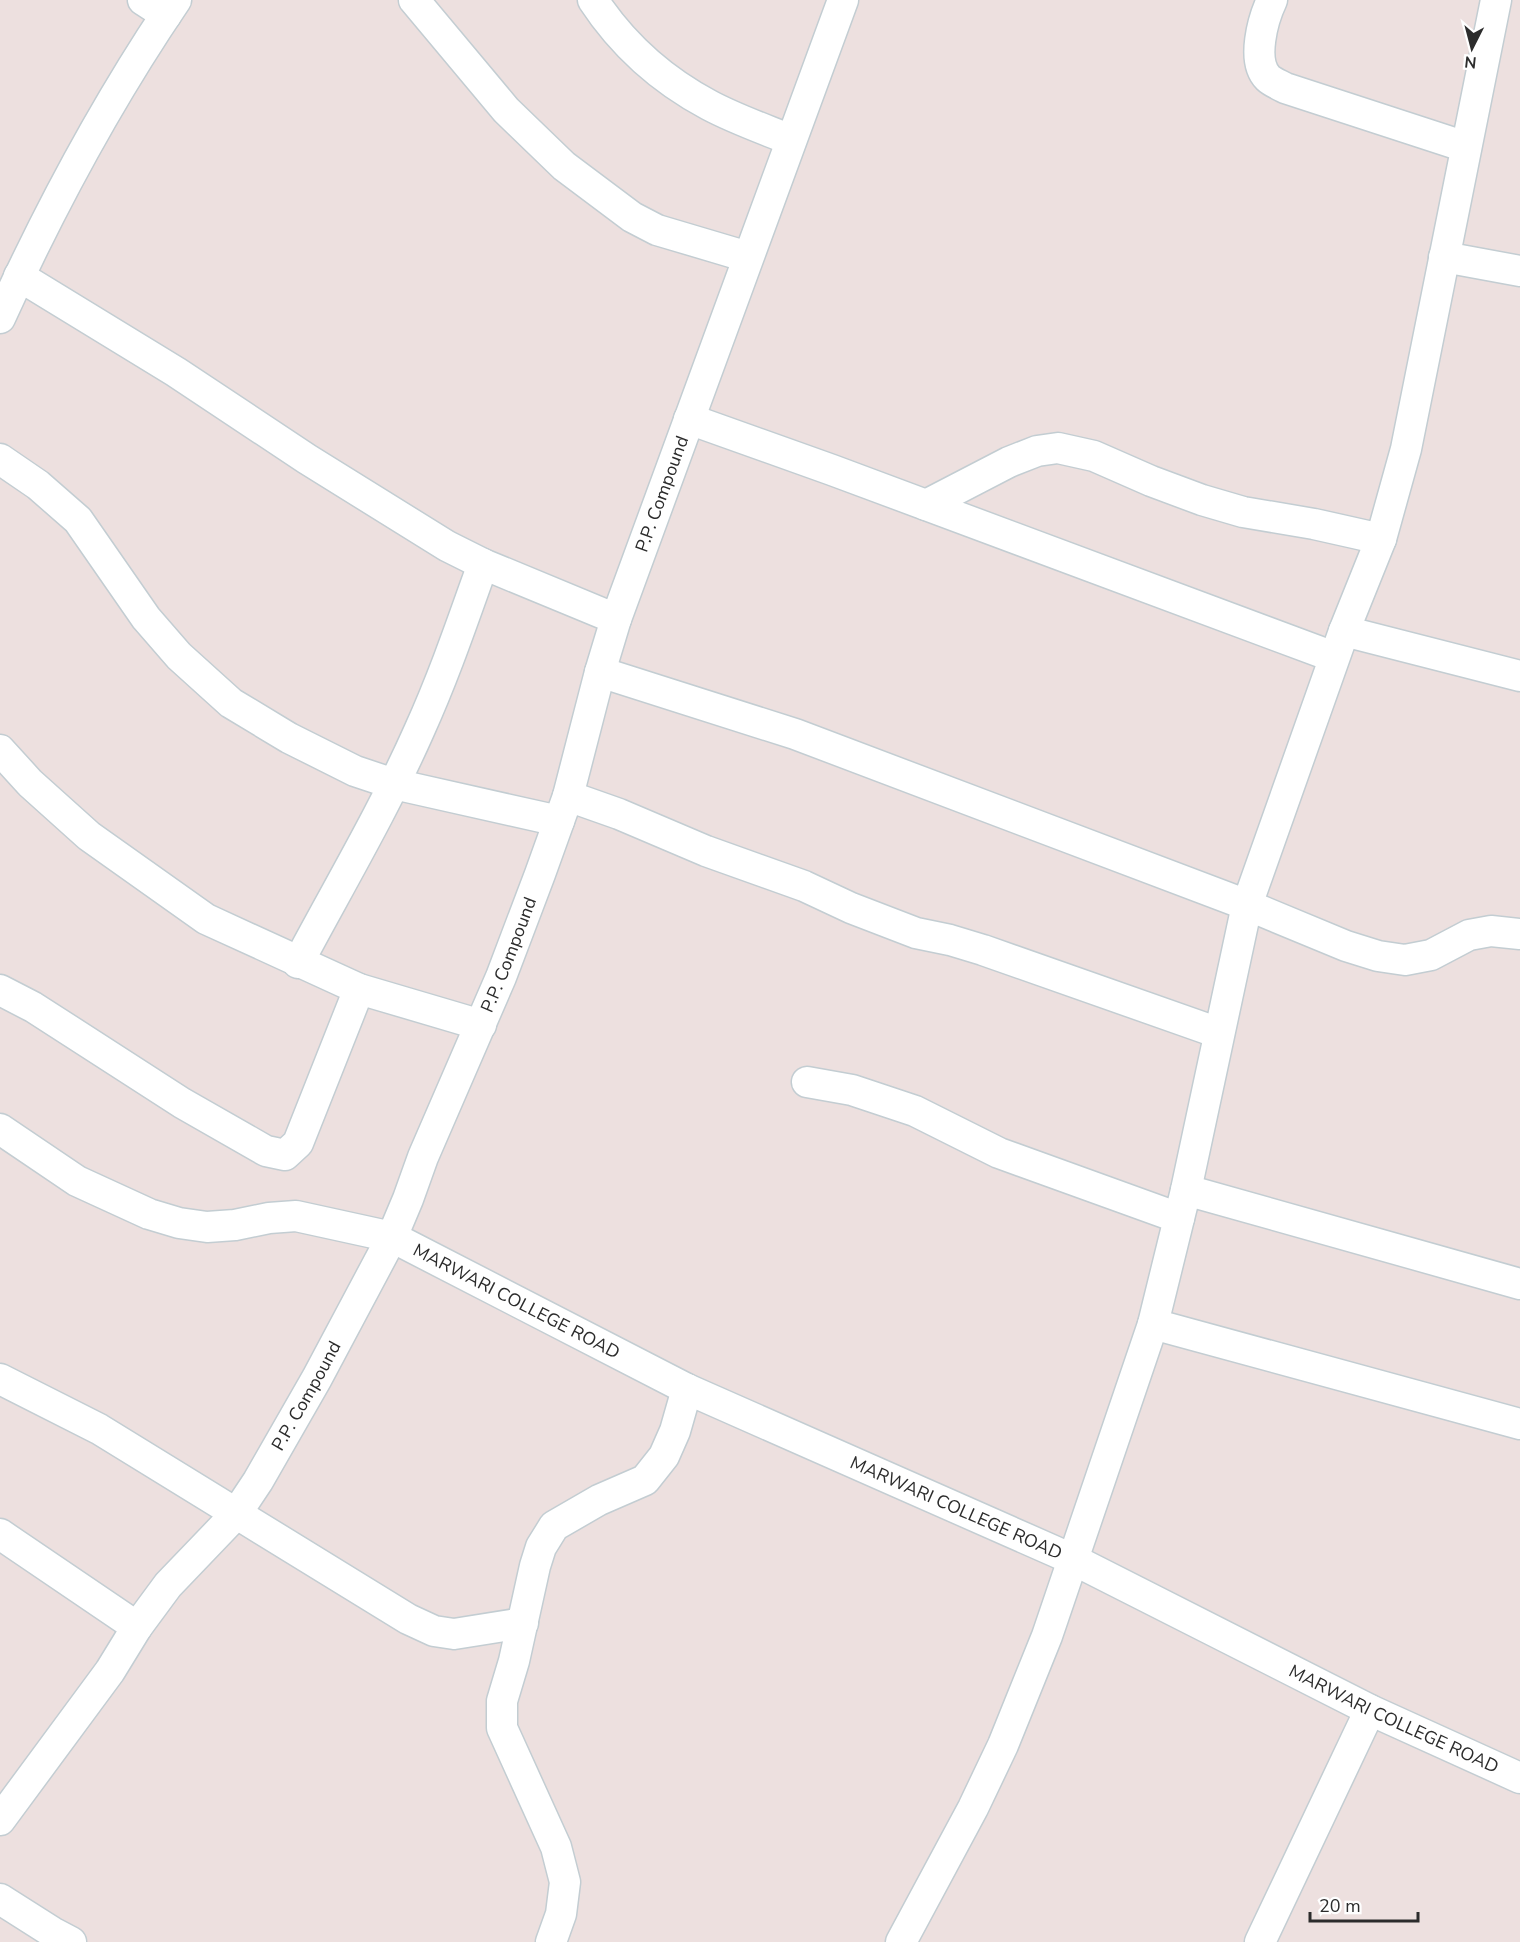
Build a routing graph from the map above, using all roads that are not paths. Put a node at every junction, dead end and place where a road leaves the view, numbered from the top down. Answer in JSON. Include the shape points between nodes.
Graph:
{"nodes":[{"id":1,"x":414,"y":0,"type":"edge"},
{"id":2,"x":593,"y":0,"type":"edge"},
{"id":3,"x":843,"y":0,"type":"edge"},
{"id":4,"x":1272,"y":0,"type":"edge"},
{"id":5,"x":1496,"y":0,"type":"edge"},
{"id":6,"x":162,"y":5,"type":"edge"},
{"id":7,"x":790,"y":140,"type":"junction"},
{"id":8,"x":1466,"y":147,"type":"junction"},
{"id":9,"x":748,"y":257,"type":"junction"},
{"id":10,"x":1444,"y":257,"type":"junction"},
{"id":11,"x":1520,"y":271,"type":"edge"},
{"id":12,"x":19,"y":276,"type":"junction"},
{"id":13,"x":0,"y":318,"type":"edge"},
{"id":14,"x":689,"y":419,"type":"junction"},
{"id":15,"x":0,"y":459,"type":"edge"},
{"id":16,"x":926,"y":505,"type":"junction"},
{"id":17,"x":1381,"y":539,"type":"junction"},
{"id":18,"x":483,"y":564,"type":"junction"},
{"id":19,"x":616,"y":619,"type":"junction"},
{"id":20,"x":1339,"y":644,"type":"junction"},
{"id":21,"x":600,"y":672,"type":"junction"},
{"id":22,"x":1520,"y":676,"type":"edge"},
{"id":23,"x":0,"y":750,"type":"edge"},
{"id":24,"x":394,"y":784,"type":"junction"},
{"id":25,"x":563,"y":809,"type":"junction"},
{"id":26,"x":1247,"y":905,"type":"junction"},
{"id":27,"x":1520,"y":934,"type":"edge"},
{"id":28,"x":298,"y":963,"type":"junction"},
{"id":29,"x":0,"y":990,"type":"edge"},
{"id":30,"x":359,"y":990,"type":"junction"},
{"id":31,"x":481,"y":1025,"type":"junction"},
{"id":32,"x":1219,"y":1033,"type":"junction"},
{"id":33,"x":807,"y":1082,"type":"dead end"},
{"id":34,"x":0,"y":1129,"type":"edge"},
{"id":35,"x":1186,"y":1190,"type":"junction"},
{"id":36,"x":1179,"y":1218,"type":"junction"},
{"id":37,"x":392,"y":1237,"type":"junction"},
{"id":38,"x":1520,"y":1284,"type":"edge"},
{"id":39,"x":1153,"y":1324,"type":"junction"},
{"id":40,"x":0,"y":1379,"type":"edge"},
{"id":41,"x":687,"y":1389,"type":"junction"},
{"id":42,"x":1520,"y":1424,"type":"edge"},
{"id":43,"x":236,"y":1514,"type":"junction"},
{"id":44,"x":0,"y":1534,"type":"edge"},
{"id":45,"x":1072,"y":1559,"type":"junction"},
{"id":46,"x":523,"y":1623,"type":"junction"},
{"id":47,"x":137,"y":1627,"type":"junction"},
{"id":48,"x":1370,"y":1710,"type":"junction"},
{"id":49,"x":1520,"y":1778,"type":"edge"},
{"id":50,"x":2,"y":1813,"type":"edge"},
{"id":51,"x":0,"y":1899,"type":"edge"},
{"id":52,"x":71,"y":1942,"type":"edge"},
{"id":53,"x":551,"y":1942,"type":"edge"},
{"id":54,"x":901,"y":1942,"type":"edge"},
{"id":55,"x":1260,"y":1942,"type":"edge"}],
"edges":[{"from":1,"to":9,"type":"street","via":[[506,110],[564,166],[632,217],[657,230]]},
{"from":2,"to":7,"type":"street","via":[[617,34],[672,81],[709,105]]},
{"from":3,"to":7,"type":"street","name":"P.P. Compound"},
{"from":4,"to":8,"type":"street","via":[[1264,16],[1260,62],[1267,78],[1285,88]]},
{"from":5,"to":8,"type":"street"},
{"from":6,"to":12,"type":"street"},
{"from":7,"to":9,"type":"street","name":"P.P. Compound"},
{"from":8,"to":10,"type":"street"},
{"from":9,"to":14,"type":"street","name":"P.P. Compound"},
{"from":10,"to":11,"type":"street"},
{"from":10,"to":17,"type":"street","via":[[1406,449]]},
{"from":12,"to":13,"type":"street"},
{"from":12,"to":18,"type":"street","via":[[447,546]]},
{"from":14,"to":16,"type":"street"},
{"from":14,"to":19,"type":"street","name":"P.P. Compound"},
{"from":15,"to":24,"type":"street","via":[[78,520],[146,618],[179,656],[231,703],[355,771]]},
{"from":16,"to":17,"type":"street","via":[[1009,462],[1058,448],[1094,456],[1151,482],[1243,512]]},
{"from":16,"to":20,"type":"street"},
{"from":17,"to":20,"type":"street"},
{"from":18,"to":19,"type":"street"},
{"from":18,"to":24,"type":"street","via":[[442,678]]},
{"from":19,"to":21,"type":"street","name":"P.P. Compound"},
{"from":20,"to":22,"type":"street"},
{"from":20,"to":26,"type":"street"},
{"from":21,"to":25,"type":"street","name":"P.P. Compound"},
{"from":21,"to":26,"type":"street","via":[[795,734]]},
{"from":23,"to":28,"type":"street","via":[[69,819],[109,850],[206,919]]},
{"from":24,"to":25,"type":"street"},
{"from":24,"to":28,"type":"street"},
{"from":25,"to":31,"type":"street","name":"P.P. Compound"},
{"from":25,"to":32,"type":"street","via":[[619,814],[916,933],[983,950]]},
{"from":26,"to":27,"type":"street","via":[[1346,946],[1405,960],[1431,955],[1469,935],[1491,931]]},
{"from":26,"to":32,"type":"street"},
{"from":28,"to":30,"type":"street"},
{"from":29,"to":30,"type":"street","via":[[182,1103],[266,1151],[285,1155],[298,1143]]},
{"from":30,"to":31,"type":"street"},
{"from":31,"to":37,"type":"street","name":"P.P. Compound"},
{"from":32,"to":35,"type":"street"},
{"from":33,"to":36,"type":"street","via":[[852,1090],[915,1111],[999,1153]]},
{"from":34,"to":37,"type":"street","name":"MARWARI COLLEGE ROAD","via":[[77,1181],[149,1214],[179,1223],[207,1227],[296,1216]]},
{"from":35,"to":36,"type":"street"},
{"from":35,"to":38,"type":"street"},
{"from":36,"to":39,"type":"street"},
{"from":37,"to":41,"type":"street","name":"MARWARI COLLEGE ROAD"},
{"from":37,"to":43,"type":"street","name":"P.P. Compound","via":[[317,1378]]},
{"from":39,"to":42,"type":"street"},
{"from":39,"to":45,"type":"street"},
{"from":40,"to":43,"type":"street","via":[[99,1429]]},
{"from":41,"to":45,"type":"street","name":"MARWARI COLLEGE ROAD"},
{"from":41,"to":46,"type":"street","via":[[664,1456],[645,1480],[554,1526],[541,1547]]},
{"from":43,"to":46,"type":"street","via":[[399,1614],[434,1631],[454,1634]]},
{"from":43,"to":47,"type":"street","name":"P.P. Compound","via":[[168,1585]]},
{"from":44,"to":47,"type":"street"},
{"from":45,"to":48,"type":"street","name":"MARWARI COLLEGE ROAD"},
{"from":45,"to":54,"type":"street","via":[[1047,1636],[1003,1745]]},
{"from":46,"to":53,"type":"street","via":[[502,1701],[502,1728],[556,1847],[565,1882],[561,1914]]},
{"from":47,"to":50,"type":"street","name":"P.P. Compound","via":[[110,1671]]},
{"from":48,"to":49,"type":"street","name":"MARWARI COLLEGE ROAD"},
{"from":48,"to":55,"type":"street"},
{"from":51,"to":52,"type":"street"}]}
